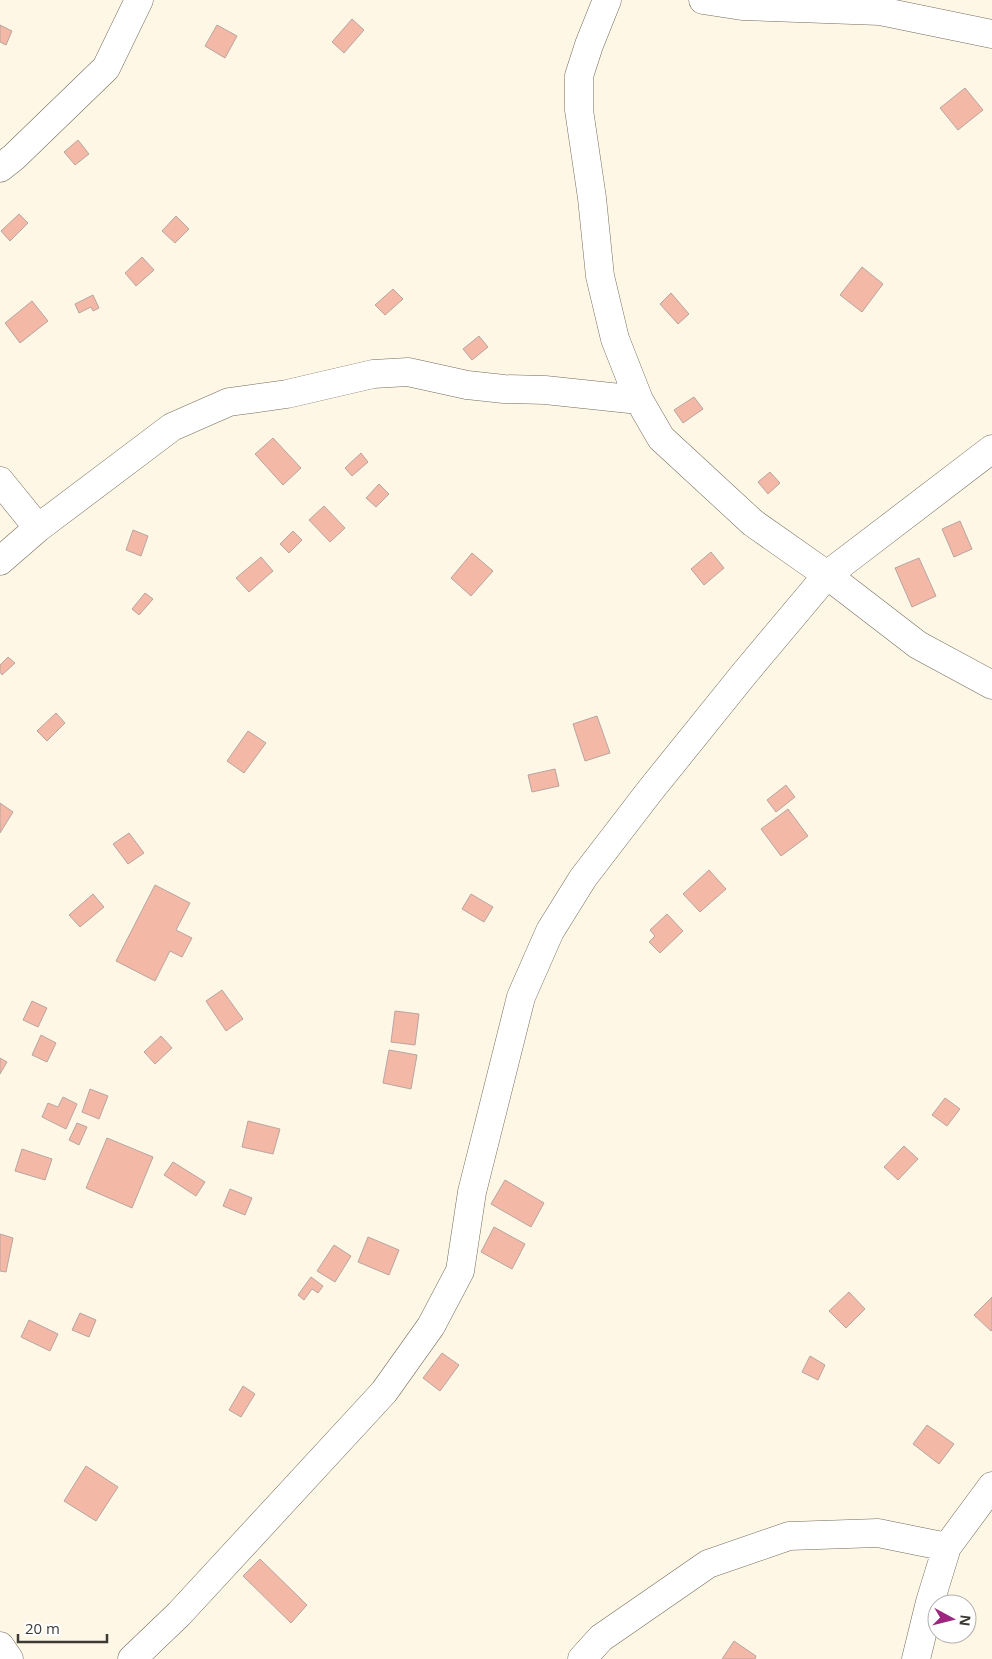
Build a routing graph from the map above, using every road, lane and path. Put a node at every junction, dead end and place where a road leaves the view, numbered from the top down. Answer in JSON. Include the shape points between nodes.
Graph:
{"nodes":[{"id":1,"x":139,"y":0,"type":"edge"},
{"id":2,"x":606,"y":0,"type":"edge"},
{"id":3,"x":703,"y":0,"type":"edge"},
{"id":4,"x":992,"y":34,"type":"edge"},
{"id":5,"x":0,"y":168,"type":"edge"},
{"id":6,"x":639,"y":400,"type":"junction"},
{"id":7,"x":992,"y":449,"type":"edge"},
{"id":8,"x":0,"y":480,"type":"edge"},
{"id":9,"x":38,"y":528,"type":"junction"},
{"id":10,"x":0,"y":560,"type":"edge"},
{"id":11,"x":827,"y":575,"type":"junction"},
{"id":12,"x":992,"y":685,"type":"edge"},
{"id":13,"x":992,"y":1486,"type":"edge"},
{"id":14,"x":947,"y":1547,"type":"junction"},
{"id":15,"x":0,"y":1646,"type":"edge"},
{"id":16,"x":9,"y":1659,"type":"edge"},
{"id":17,"x":132,"y":1659,"type":"edge"},
{"id":18,"x":582,"y":1659,"type":"edge"},
{"id":19,"x":916,"y":1659,"type":"edge"}],
"edges":[{"from":1,"to":5,"type":"street","via":[[106,68]]},
{"from":2,"to":6,"type":"street","via":[[579,76],[579,110],[600,276],[615,339]]},
{"from":3,"to":4,"type":"street","via":[[742,6],[880,11]]},
{"from":6,"to":9,"type":"street","via":[[467,385],[408,372],[373,374],[287,394],[229,402],[172,427]]},
{"from":6,"to":11,"type":"street","via":[[661,438],[753,523]]},
{"from":7,"to":11,"type":"street"},
{"from":8,"to":9,"type":"street"},
{"from":9,"to":10,"type":"street"},
{"from":11,"to":12,"type":"street","via":[[918,645]]},
{"from":11,"to":17,"type":"street","via":[[649,792],[583,878],[550,931],[521,997],[472,1192],[460,1271],[431,1326],[384,1392],[179,1614]]},
{"from":13,"to":14,"type":"street"},
{"from":14,"to":18,"type":"street","via":[[878,1533],[789,1536],[708,1564],[601,1638]]},
{"from":14,"to":19,"type":"street"},
{"from":15,"to":16,"type":"street"}]}
